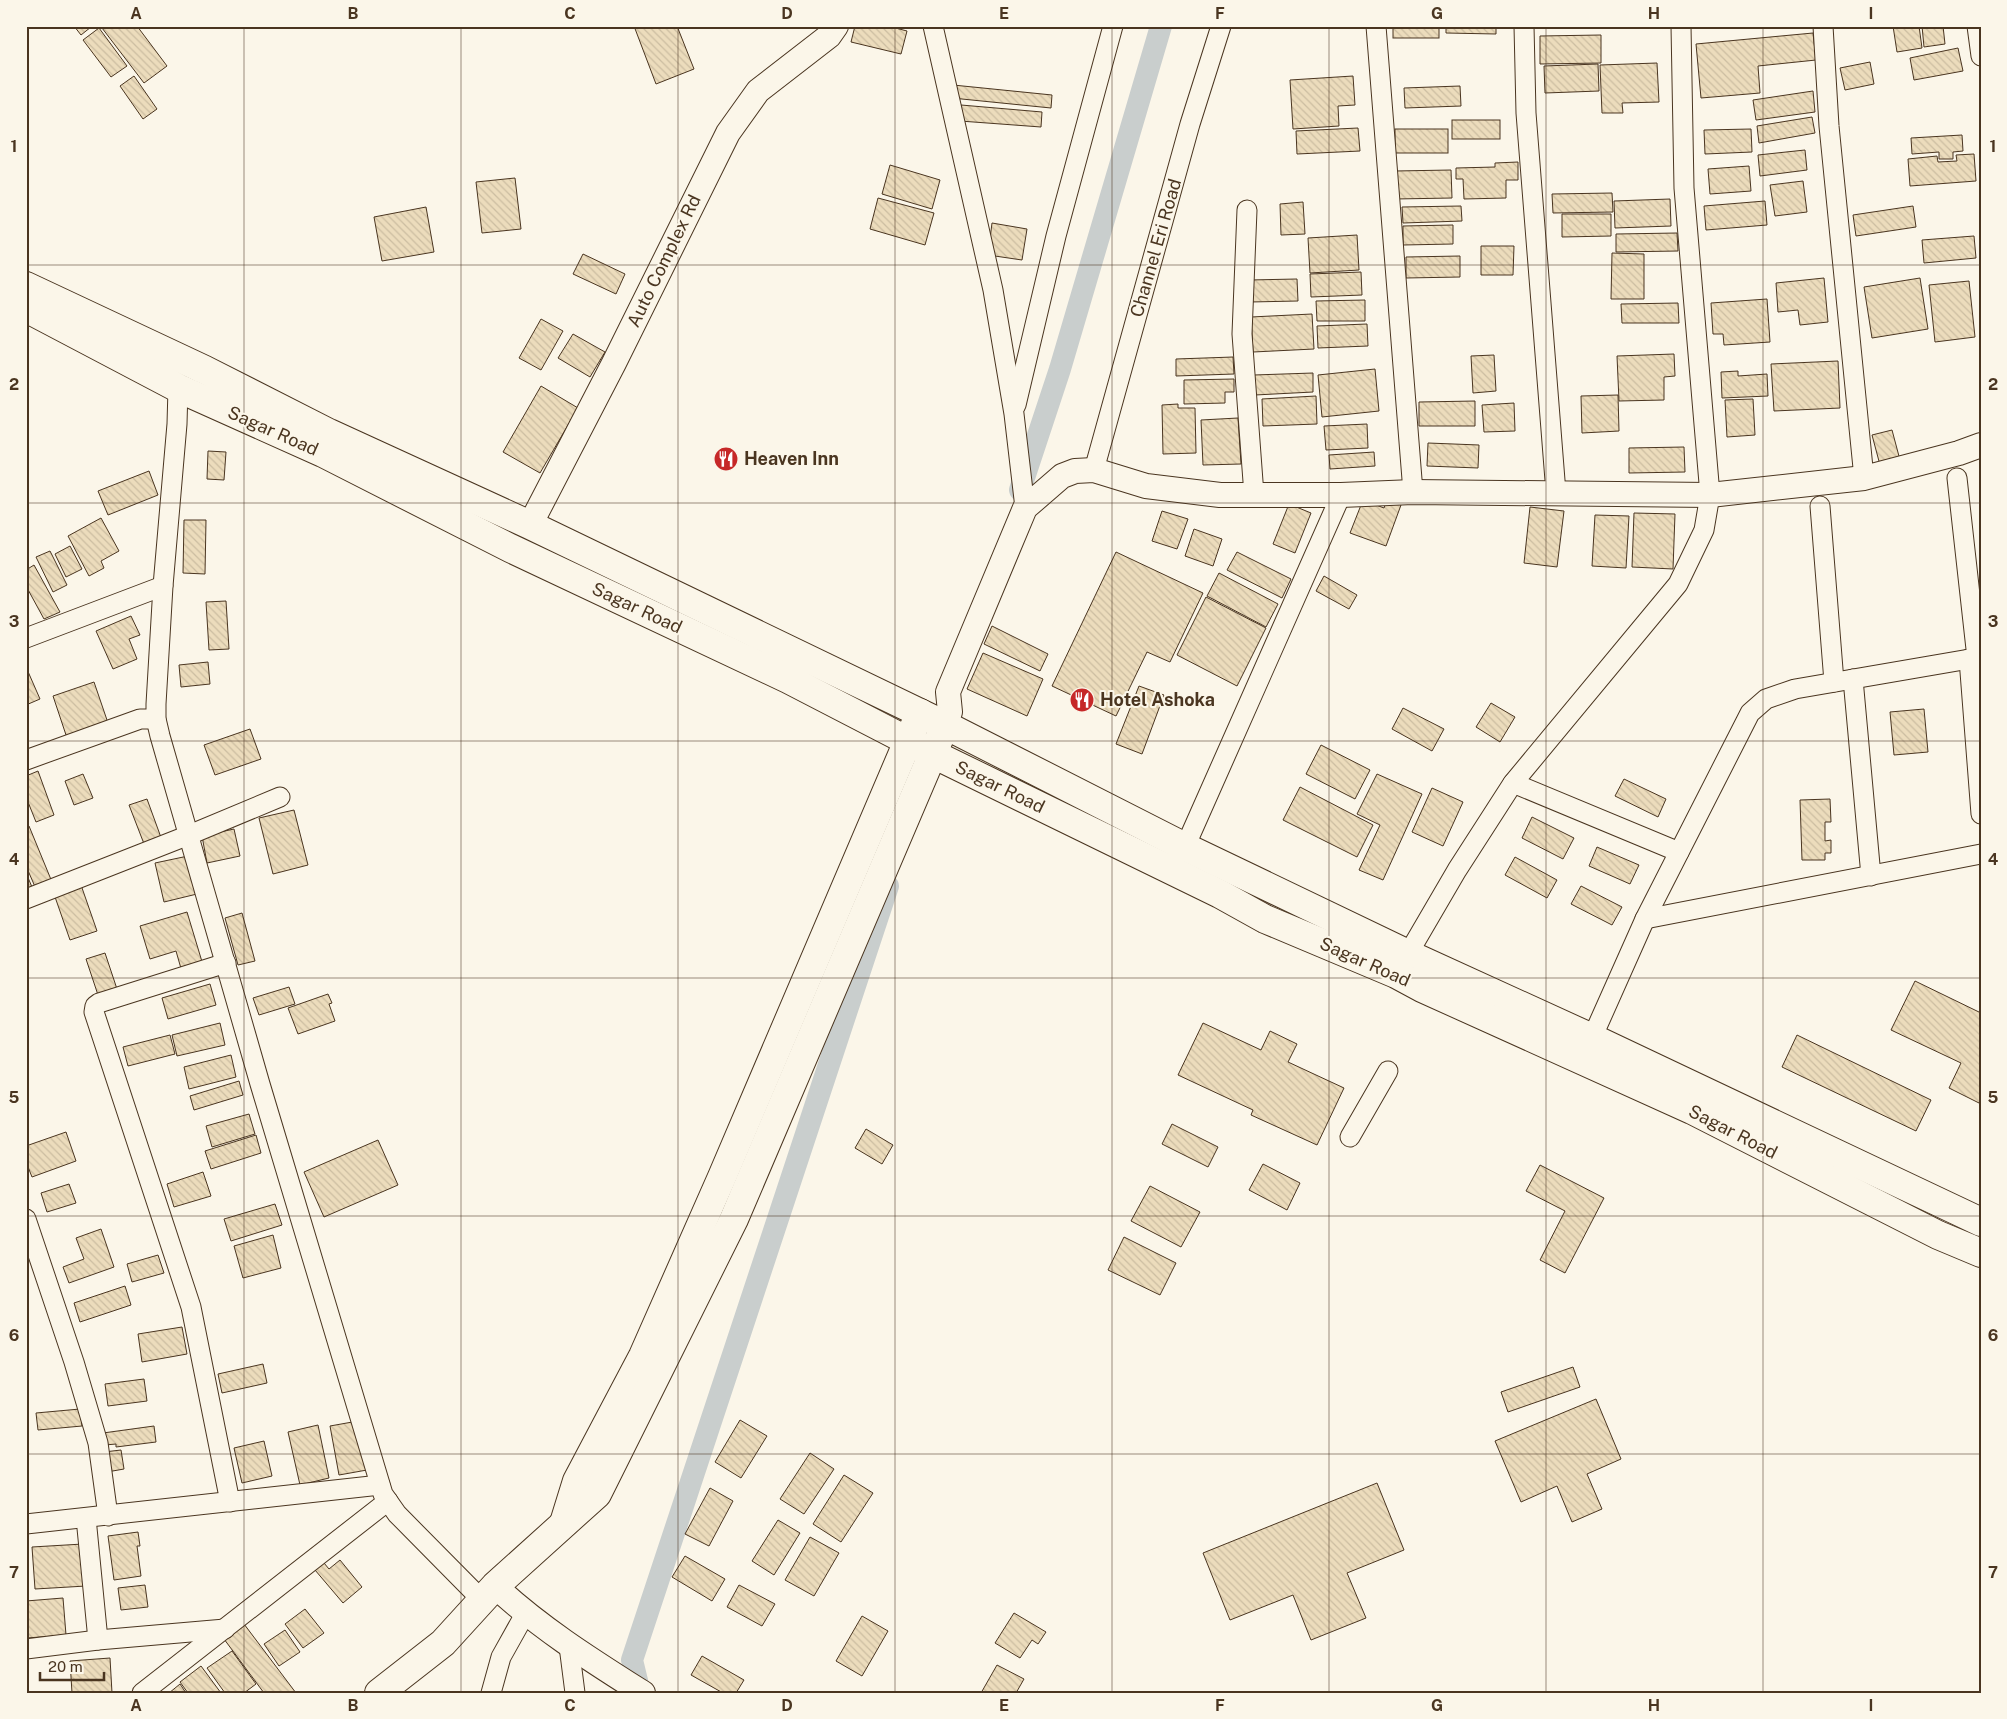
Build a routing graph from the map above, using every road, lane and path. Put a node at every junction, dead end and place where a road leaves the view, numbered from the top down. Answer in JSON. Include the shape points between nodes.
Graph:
{"nodes":[{"id":1,"x":836,"y":26,"type":"edge"},
{"id":2,"x":933,"y":26,"type":"edge"},
{"id":3,"x":1114,"y":26,"type":"edge"},
{"id":4,"x":1221,"y":26,"type":"edge"},
{"id":5,"x":1376,"y":26,"type":"edge"},
{"id":6,"x":1524,"y":26,"type":"edge"},
{"id":7,"x":1682,"y":26,"type":"edge"},
{"id":8,"x":1823,"y":26,"type":"edge"},
{"id":9,"x":1977,"y":26,"type":"edge"},
{"id":10,"x":1981,"y":56,"type":"edge"},
{"id":11,"x":1247,"y":210,"type":"dead end"},
{"id":12,"x":26,"y":286,"type":"edge"},
{"id":13,"x":26,"y":308,"type":"edge"},
{"id":14,"x":178,"y":388,"type":"junction"},
{"id":15,"x":1014,"y":414,"type":"junction"},
{"id":16,"x":1981,"y":445,"type":"edge"},
{"id":17,"x":1094,"y":470,"type":"junction"},
{"id":18,"x":1864,"y":478,"type":"junction"},
{"id":19,"x":1957,"y":478,"type":"dead end"},
{"id":20,"x":1413,"y":492,"type":"junction"},
{"id":21,"x":1556,"y":493,"type":"junction"},
{"id":22,"x":1254,"y":495,"type":"junction"},
{"id":23,"x":1342,"y":495,"type":"junction"},
{"id":24,"x":1710,"y":495,"type":"junction"},
{"id":25,"x":1820,"y":506,"type":"dead end"},
{"id":26,"x":1025,"y":508,"type":"junction"},
{"id":27,"x":530,"y":525,"type":"junction"},
{"id":28,"x":163,"y":586,"type":"junction"},
{"id":29,"x":26,"y":638,"type":"edge"},
{"id":30,"x":1976,"y":658,"type":"edge"},
{"id":31,"x":1853,"y":679,"type":"junction"},
{"id":32,"x":1834,"y":682,"type":"junction"},
{"id":33,"x":948,"y":692,"type":"junction"},
{"id":34,"x":920,"y":714,"type":"junction"},
{"id":35,"x":156,"y":719,"type":"junction"},
{"id":36,"x":945,"y":725,"type":"junction"},
{"id":37,"x":907,"y":741,"type":"junction"},
{"id":38,"x":933,"y":754,"type":"junction"},
{"id":39,"x":26,"y":760,"type":"edge"},
{"id":40,"x":1513,"y":783,"type":"junction"},
{"id":41,"x":280,"y":797,"type":"dead end"},
{"id":42,"x":1981,"y":814,"type":"edge"},
{"id":43,"x":189,"y":835,"type":"junction"},
{"id":44,"x":1185,"y":846,"type":"junction"},
{"id":45,"x":1679,"y":852,"type":"junction"},
{"id":46,"x":1981,"y":854,"type":"edge"},
{"id":47,"x":1871,"y":876,"type":"junction"},
{"id":48,"x":26,"y":899,"type":"edge"},
{"id":49,"x":1645,"y":919,"type":"junction"},
{"id":50,"x":1408,"y":954,"type":"junction"},
{"id":51,"x":226,"y":963,"type":"junction"},
{"id":52,"x":1592,"y":1038,"type":"junction"},
{"id":53,"x":1388,"y":1070,"type":"dead end"},
{"id":54,"x":1350,"y":1137,"type":"dead end"},
{"id":55,"x":26,"y":1219,"type":"edge"},
{"id":56,"x":1981,"y":1222,"type":"edge"},
{"id":57,"x":1981,"y":1253,"type":"edge"},
{"id":58,"x":384,"y":1493,"type":"junction"},
{"id":59,"x":230,"y":1502,"type":"junction"},
{"id":60,"x":108,"y":1516,"type":"junction"},
{"id":61,"x":86,"y":1518,"type":"junction"},
{"id":62,"x":564,"y":1523,"type":"junction"},
{"id":63,"x":26,"y":1524,"type":"edge"},
{"id":64,"x":488,"y":1593,"type":"junction"},
{"id":65,"x":525,"y":1614,"type":"junction"},
{"id":66,"x":225,"y":1628,"type":"junction"},
{"id":67,"x":98,"y":1640,"type":"junction"},
{"id":68,"x":569,"y":1646,"type":"junction"},
{"id":69,"x":26,"y":1649,"type":"edge"},
{"id":70,"x":142,"y":1693,"type":"edge"},
{"id":71,"x":379,"y":1693,"type":"edge"},
{"id":72,"x":491,"y":1693,"type":"edge"},
{"id":73,"x":574,"y":1693,"type":"edge"},
{"id":74,"x":643,"y":1693,"type":"edge"}],
"edges":[{"from":1,"to":27,"type":"street","name":"Auto Complex Rd","via":[[828,36],[758,91],[728,133]]},
{"from":2,"to":15,"type":"street","via":[[993,290]]},
{"from":3,"to":15,"type":"street","via":[[1056,236]]},
{"from":4,"to":17,"type":"street","name":"Channel Eri Road","via":[[1190,124]]},
{"from":5,"to":20,"type":"street"},
{"from":6,"to":21,"type":"street","via":[[1526,113]]},
{"from":7,"to":24,"type":"street","via":[[1684,188]]},
{"from":8,"to":18,"type":"street","via":[[1829,126]]},
{"from":9,"to":10,"type":"street"},
{"from":11,"to":22,"type":"street","via":[[1242,334]]},
{"from":12,"to":27,"type":"main road","name":"Sagar Road","via":[[205,370],[329,433]]},
{"from":13,"to":14,"type":"main road","name":"Sagar Road"},
{"from":14,"to":28,"type":"street"},
{"from":14,"to":37,"type":"main road","name":"Sagar Road","via":[[323,453],[510,548],[788,679]]},
{"from":15,"to":26,"type":"street"},
{"from":16,"to":18,"type":"street"},
{"from":17,"to":22,"type":"street","via":[[1146,486],[1220,495]]},
{"from":17,"to":26,"type":"street","via":[[1075,471],[1062,476]]},
{"from":18,"to":24,"type":"street"},
{"from":19,"to":30,"type":"street"},
{"from":20,"to":21,"type":"street"},
{"from":20,"to":23,"type":"street"},
{"from":21,"to":24,"type":"street"},
{"from":22,"to":23,"type":"street"},
{"from":23,"to":44,"type":"street"},
{"from":24,"to":40,"type":"street","via":[[1704,530],[1678,584]]},
{"from":25,"to":32,"type":"street"},
{"from":26,"to":33,"type":"street"},
{"from":27,"to":34,"type":"main road","name":"Sagar Road"},
{"from":28,"to":29,"type":"street"},
{"from":28,"to":35,"type":"street"},
{"from":30,"to":31,"type":"street"},
{"from":30,"to":42,"type":"street"},
{"from":31,"to":32,"type":"street"},
{"from":31,"to":47,"type":"street"},
{"from":32,"to":45,"type":"street","via":[[1795,689],[1766,699],[1750,713]]},
{"from":33,"to":34,"type":"street","via":[[933,698]]},
{"from":33,"to":36,"type":"street","via":[[950,712]]},
{"from":34,"to":36,"type":"main road","name":"Sagar Road"},
{"from":34,"to":37,"type":"main road"},
{"from":35,"to":39,"type":"street","via":[[140,719]]},
{"from":35,"to":43,"type":"street"},
{"from":36,"to":38,"type":"main road"},
{"from":36,"to":44,"type":"main road","name":"Sagar Road"},
{"from":37,"to":38,"type":"main road","name":"Sagar Road"},
{"from":37,"to":62,"type":"main road","via":[[722,1177],[643,1356],[577,1481]]},
{"from":38,"to":57,"type":"main road","name":"Sagar Road","via":[[1265,919],[1396,974],[1692,1110],[1938,1235]]},
{"from":38,"to":62,"type":"main road","via":[[734,1219],[597,1494]]},
{"from":40,"to":45,"type":"street"},
{"from":40,"to":50,"type":"street"},
{"from":41,"to":43,"type":"street"},
{"from":43,"to":48,"type":"street"},
{"from":43,"to":51,"type":"street"},
{"from":44,"to":50,"type":"main road","name":"Sagar Road"},
{"from":45,"to":49,"type":"street"},
{"from":46,"to":47,"type":"street"},
{"from":47,"to":49,"type":"street"},
{"from":49,"to":52,"type":"street"},
{"from":50,"to":52,"type":"main road","name":"Sagar Road"},
{"from":51,"to":58,"type":"street"},
{"from":51,"to":59,"type":"street","via":[[99,1002],[94,1012],[190,1307]]},
{"from":52,"to":56,"type":"main road","name":"Sagar Road"},
{"from":53,"to":54,"type":"street"},
{"from":55,"to":60,"type":"street","via":[[98,1443]]},
{"from":58,"to":59,"type":"street"},
{"from":58,"to":64,"type":"street","via":[[397,1514]]},
{"from":58,"to":66,"type":"street"},
{"from":59,"to":60,"type":"street"},
{"from":60,"to":61,"type":"street"},
{"from":61,"to":63,"type":"street"},
{"from":61,"to":67,"type":"street"},
{"from":62,"to":64,"type":"main road"},
{"from":64,"to":65,"type":"street"},
{"from":64,"to":71,"type":"main road","via":[[443,1643]]},
{"from":65,"to":68,"type":"street"},
{"from":65,"to":72,"type":"street","via":[[501,1656]]},
{"from":66,"to":67,"type":"street"},
{"from":66,"to":70,"type":"street"},
{"from":67,"to":69,"type":"street"},
{"from":68,"to":73,"type":"street"},
{"from":68,"to":74,"type":"street"}]}
